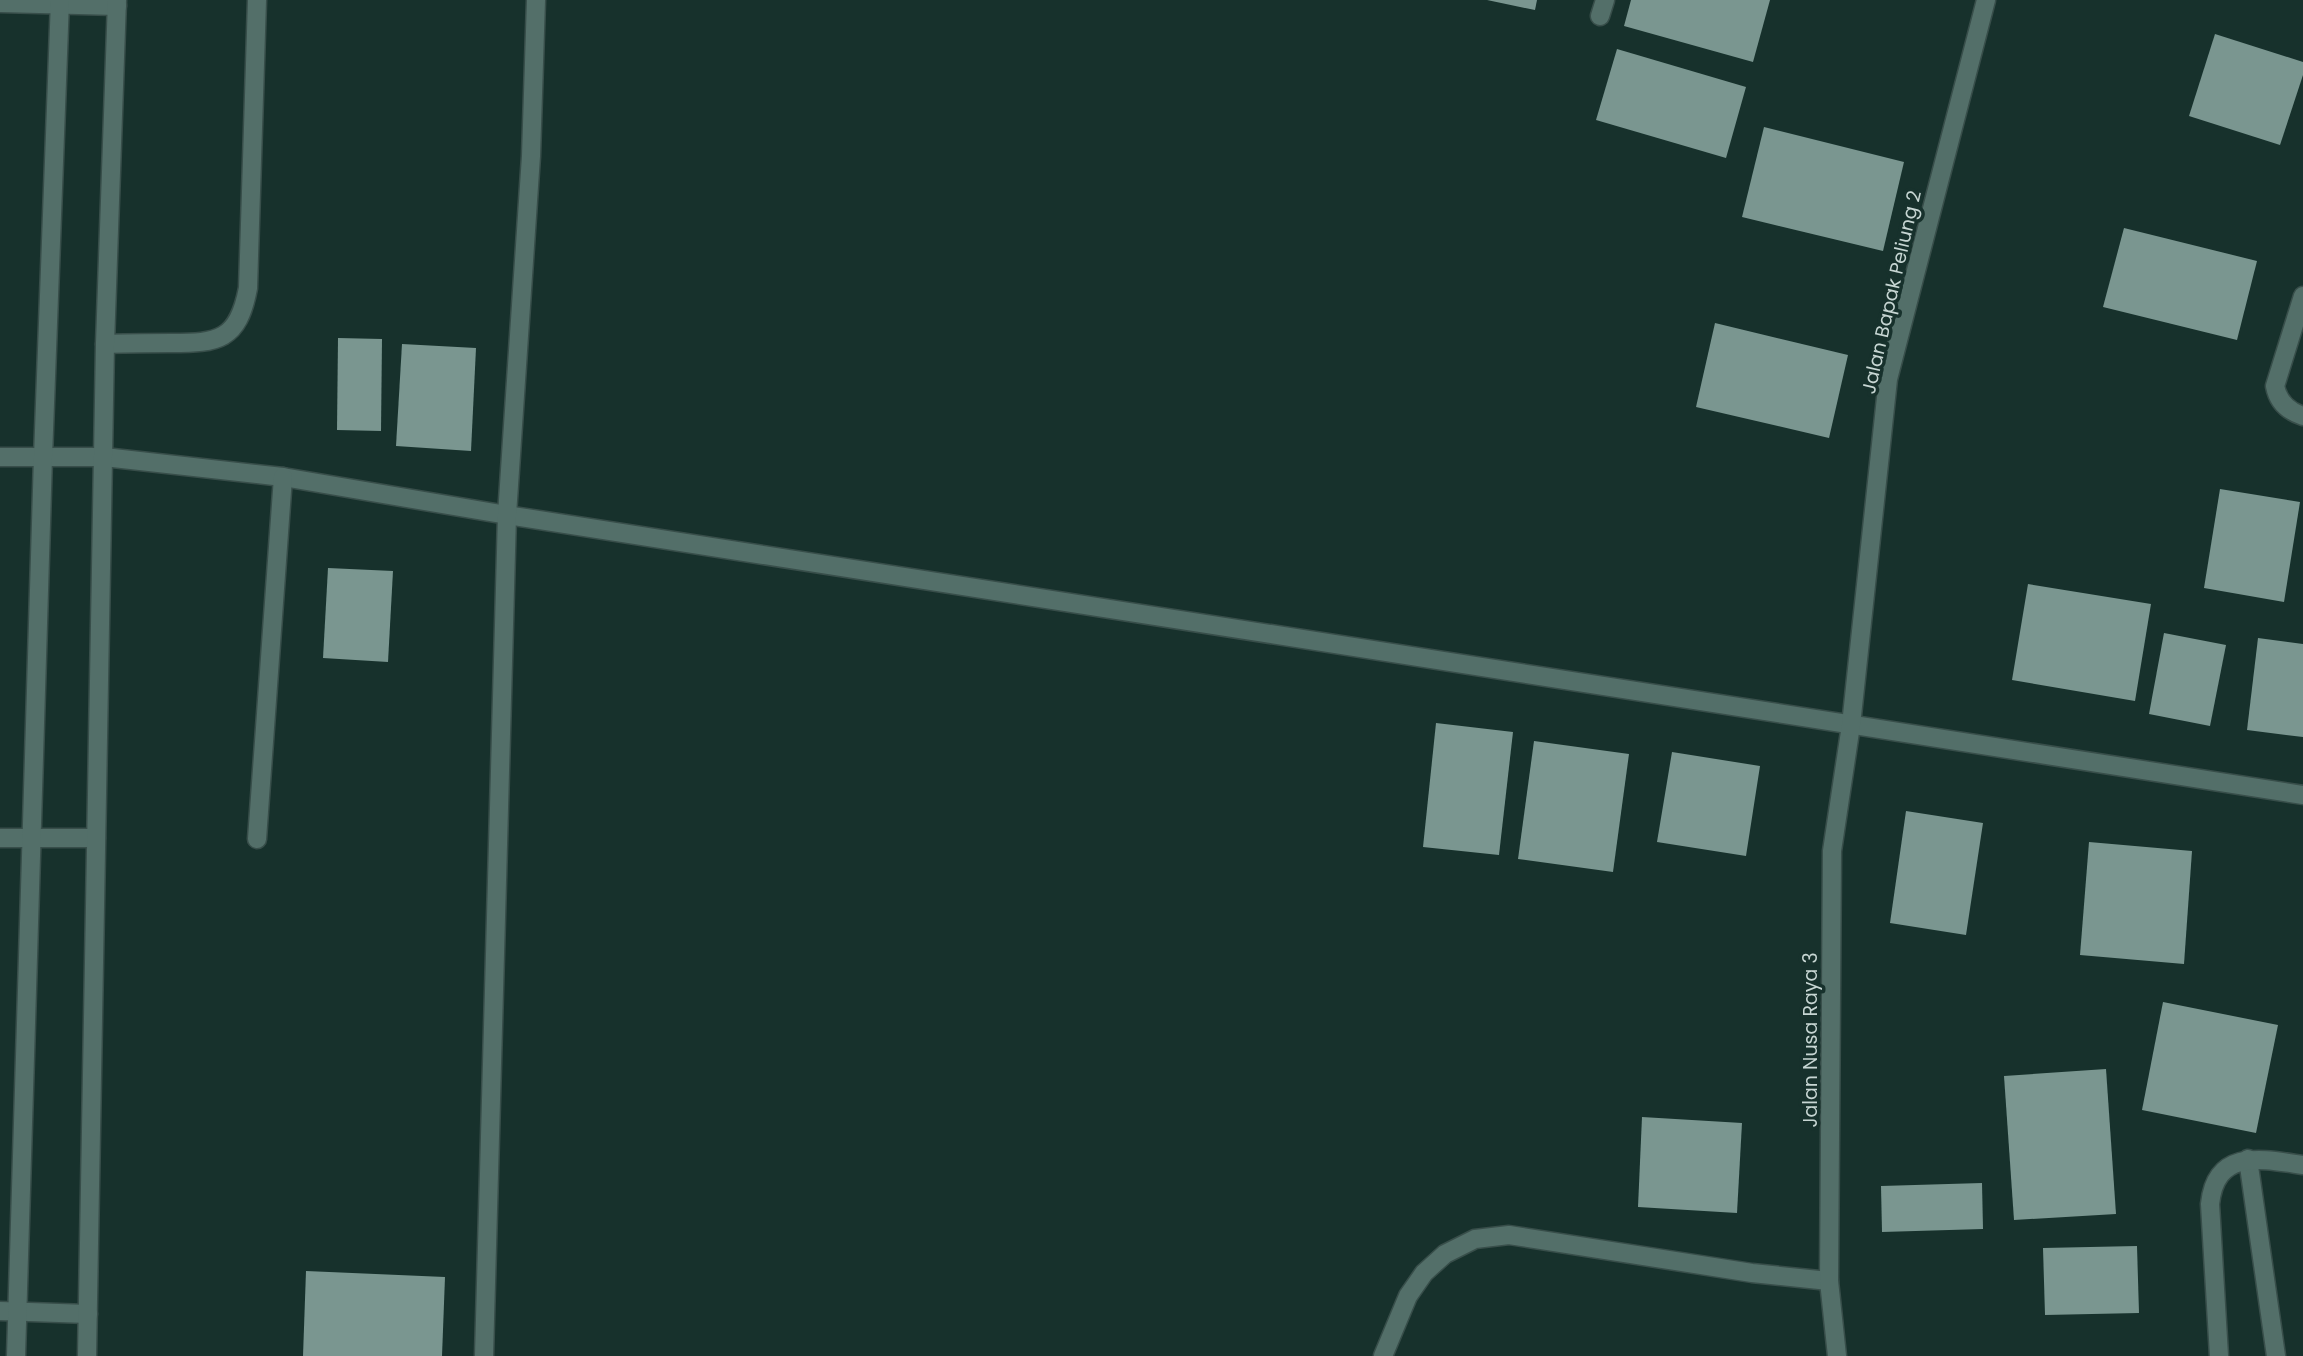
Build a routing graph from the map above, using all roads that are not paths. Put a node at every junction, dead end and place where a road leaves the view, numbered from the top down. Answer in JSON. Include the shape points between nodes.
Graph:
{"nodes":[{"id":1,"x":257,"y":0,"type":"edge"},
{"id":2,"x":536,"y":0,"type":"edge"},
{"id":3,"x":1986,"y":0,"type":"edge"},
{"id":4,"x":0,"y":3,"type":"edge"},
{"id":5,"x":60,"y":3,"type":"edge"},
{"id":6,"x":117,"y":3,"type":"edge"},
{"id":7,"x":2303,"y":296,"type":"edge"},
{"id":8,"x":105,"y":344,"type":"junction"},
{"id":9,"x":2303,"y":416,"type":"edge"},
{"id":10,"x":0,"y":457,"type":"edge"},
{"id":11,"x":43,"y":457,"type":"junction"},
{"id":12,"x":104,"y":457,"type":"junction"},
{"id":13,"x":283,"y":477,"type":"junction"},
{"id":14,"x":507,"y":515,"type":"junction"},
{"id":15,"x":1851,"y":725,"type":"junction"},
{"id":16,"x":2303,"y":795,"type":"edge"},
{"id":17,"x":0,"y":838,"type":"edge"},
{"id":18,"x":32,"y":838,"type":"junction"},
{"id":19,"x":96,"y":838,"type":"junction"},
{"id":20,"x":257,"y":839,"type":"dead end"},
{"id":21,"x":2248,"y":1159,"type":"junction"},
{"id":22,"x":2303,"y":1166,"type":"edge"},
{"id":23,"x":1829,"y":1281,"type":"junction"},
{"id":24,"x":8,"y":1311,"type":"edge"},
{"id":25,"x":88,"y":1314,"type":"junction"},
{"id":26,"x":16,"y":1356,"type":"edge"},
{"id":27,"x":87,"y":1356,"type":"edge"},
{"id":28,"x":484,"y":1356,"type":"edge"},
{"id":29,"x":1383,"y":1356,"type":"edge"},
{"id":30,"x":1837,"y":1356,"type":"edge"},
{"id":31,"x":2219,"y":1356,"type":"edge"},
{"id":32,"x":2276,"y":1356,"type":"edge"}],
"edges":[{"from":1,"to":8,"type":"street","via":[[245,306],[226,334],[208,343]]},
{"from":2,"to":14,"type":"street","via":[[531,156]]},
{"from":3,"to":15,"type":"street","name":"Jalan Bapak Peliung 2","via":[[1888,379]]},
{"from":4,"to":5,"type":"street"},
{"from":5,"to":6,"type":"street"},
{"from":5,"to":11,"type":"street"},
{"from":6,"to":8,"type":"street"},
{"from":7,"to":9,"type":"street","via":[[2275,386],[2286,407]]},
{"from":8,"to":12,"type":"street"},
{"from":10,"to":11,"type":"street"},
{"from":11,"to":12,"type":"street"},
{"from":11,"to":18,"type":"street"},
{"from":12,"to":13,"type":"street"},
{"from":12,"to":19,"type":"street"},
{"from":13,"to":14,"type":"street"},
{"from":13,"to":20,"type":"street"},
{"from":14,"to":15,"type":"street"},
{"from":14,"to":28,"type":"street"},
{"from":15,"to":16,"type":"street"},
{"from":15,"to":23,"type":"street","name":"Jalan Nusa Raya 3","via":[[1832,850]]},
{"from":17,"to":18,"type":"street"},
{"from":18,"to":19,"type":"street"},
{"from":18,"to":24,"type":"street"},
{"from":19,"to":25,"type":"street"},
{"from":21,"to":22,"type":"street"},
{"from":21,"to":31,"type":"street","via":[[2232,1163],[2211,1191]]},
{"from":21,"to":32,"type":"street"},
{"from":23,"to":29,"type":"street","via":[[1509,1236],[1475,1239],[1445,1254],[1424,1273],[1408,1296]]},
{"from":23,"to":30,"type":"street","name":"Jalan Nusa Raya 3"},
{"from":24,"to":25,"type":"street"},
{"from":24,"to":26,"type":"street"},
{"from":25,"to":27,"type":"street"}]}
